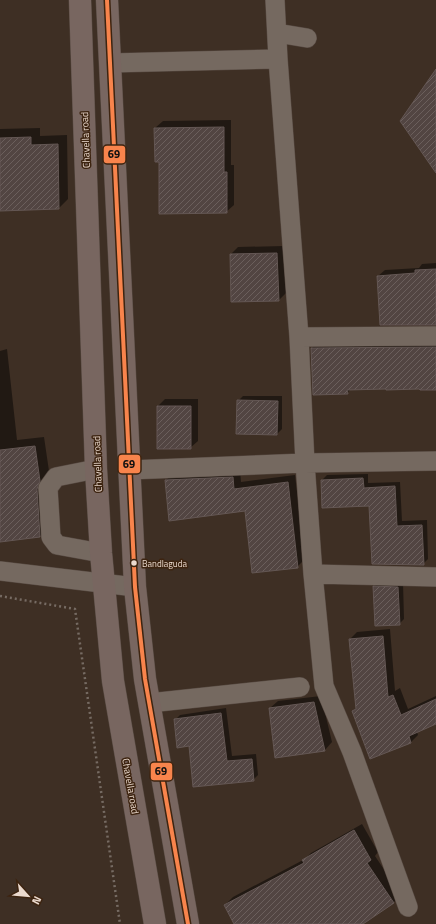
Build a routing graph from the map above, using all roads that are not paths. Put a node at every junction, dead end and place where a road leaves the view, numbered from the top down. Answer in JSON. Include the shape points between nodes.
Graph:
{"nodes":[{"id":1,"x":80,"y":0,"type":"edge"},
{"id":2,"x":107,"y":0,"type":"edge"},
{"id":3,"x":275,"y":0,"type":"edge"},
{"id":4,"x":277,"y":33,"type":"junction"},
{"id":5,"x":307,"y":38,"type":"dead end"},
{"id":6,"x":278,"y":59,"type":"junction"},
{"id":7,"x":110,"y":63,"type":"junction"},
{"id":8,"x":436,"y":336,"type":"edge"},
{"id":9,"x":299,"y":337,"type":"junction"},
{"id":10,"x":436,"y":461,"type":"edge"},
{"id":11,"x":305,"y":464,"type":"junction"},
{"id":12,"x":96,"y":469,"type":"junction"},
{"id":13,"x":129,"y":470,"type":"junction"},
{"id":14,"x":101,"y":553,"type":"junction"},
{"id":15,"x":0,"y":572,"type":"edge"},
{"id":16,"x":313,"y":574,"type":"junction"},
{"id":17,"x":436,"y":576,"type":"edge"},
{"id":18,"x":105,"y":584,"type":"junction"},
{"id":19,"x":135,"y":587,"type":"junction"},
{"id":20,"x":300,"y":687,"type":"dead end"},
{"id":21,"x":149,"y":703,"type":"junction"},
{"id":22,"x":408,"y":907,"type":"dead end"},
{"id":23,"x":155,"y":924,"type":"edge"},
{"id":24,"x":188,"y":924,"type":"edge"}],
"edges":[{"from":1,"to":12,"type":"highway","name":"Chavella road"},
{"from":2,"to":7,"type":"highway"},
{"from":3,"to":4,"type":"street"},
{"from":4,"to":5,"type":"street"},
{"from":4,"to":6,"type":"street"},
{"from":6,"to":7,"type":"street"},
{"from":6,"to":9,"type":"street"},
{"from":7,"to":13,"type":"highway"},
{"from":8,"to":9,"type":"street"},
{"from":9,"to":11,"type":"street"},
{"from":10,"to":11,"type":"street"},
{"from":11,"to":13,"type":"street"},
{"from":11,"to":16,"type":"street"},
{"from":12,"to":14,"type":"highway","name":"Chavella road"},
{"from":12,"to":14,"type":"street","via":[[56,478],[48,488],[49,509],[51,537],[57,545]]},
{"from":13,"to":19,"type":"highway"},
{"from":14,"to":18,"type":"highway","name":"Chavella road"},
{"from":15,"to":18,"type":"street"},
{"from":16,"to":17,"type":"street"},
{"from":16,"to":22,"type":"street","via":[[324,686],[352,752]]},
{"from":18,"to":19,"type":"street"},
{"from":18,"to":23,"type":"highway","name":"Chavella road","via":[[113,681]]},
{"from":19,"to":21,"type":"highway"},
{"from":20,"to":21,"type":"street"},
{"from":21,"to":24,"type":"highway"}]}
